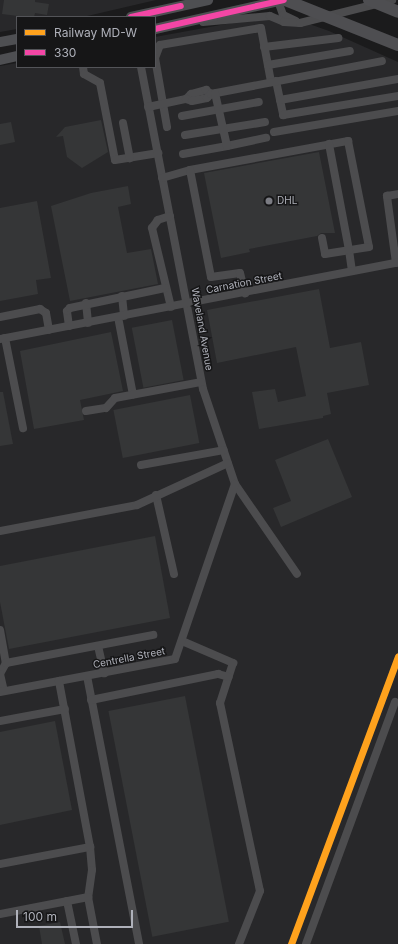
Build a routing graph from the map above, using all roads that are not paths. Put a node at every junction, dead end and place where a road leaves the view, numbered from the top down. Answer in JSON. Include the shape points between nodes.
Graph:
{"nodes":[{"id":1,"x":208,"y":0,"type":"edge"},
{"id":2,"x":282,"y":0,"type":"edge"},
{"id":3,"x":369,"y":0,"type":"edge"},
{"id":4,"x":392,"y":0,"type":"edge"},
{"id":5,"x":398,"y":12,"type":"edge"},
{"id":6,"x":136,"y":16,"type":"edge"},
{"id":7,"x":300,"y":23,"type":"junction"},
{"id":8,"x":176,"y":24,"type":"junction"},
{"id":9,"x":156,"y":29,"type":"edge"},
{"id":10,"x":338,"y":38,"type":"dead end"},
{"id":11,"x":16,"y":39,"type":"edge"},
{"id":12,"x":0,"y":42,"type":"edge"},
{"id":13,"x":398,"y":45,"type":"edge"},
{"id":14,"x":264,"y":47,"type":"junction"},
{"id":15,"x":350,"y":51,"type":"dead end"},
{"id":16,"x":156,"y":55,"type":"edge"},
{"id":17,"x":16,"y":56,"type":"edge"},
{"id":18,"x":0,"y":60,"type":"edge"},
{"id":19,"x":382,"y":60,"type":"dead end"},
{"id":20,"x":156,"y":64,"type":"edge"},
{"id":21,"x":268,"y":65,"type":"junction"},
{"id":22,"x":83,"y":68,"type":"edge"},
{"id":23,"x":141,"y":68,"type":"edge"},
{"id":24,"x":398,"y":79,"type":"edge"},
{"id":25,"x":273,"y":82,"type":"junction"},
{"id":26,"x":213,"y":93,"type":"junction"},
{"id":27,"x":398,"y":96,"type":"edge"},
{"id":28,"x":280,"y":100,"type":"junction"},
{"id":29,"x":259,"y":102,"type":"dead end"},
{"id":30,"x":163,"y":104,"type":"junction"},
{"id":31,"x":148,"y":106,"type":"junction"},
{"id":32,"x":219,"y":109,"type":"junction"},
{"id":33,"x":398,"y":111,"type":"edge"},
{"id":34,"x":182,"y":116,"type":"dead end"},
{"id":35,"x":123,"y":122,"type":"dead end"},
{"id":36,"x":265,"y":122,"type":"dead end"},
{"id":37,"x":167,"y":127,"type":"dead end"},
{"id":38,"x":223,"y":128,"type":"junction"},
{"id":39,"x":274,"y":132,"type":"dead end"},
{"id":40,"x":184,"y":135,"type":"dead end"},
{"id":41,"x":266,"y":138,"type":"dead end"},
{"id":42,"x":329,"y":144,"type":"junction"},
{"id":43,"x":227,"y":146,"type":"junction"},
{"id":44,"x":158,"y":153,"type":"junction"},
{"id":45,"x":183,"y":154,"type":"dead end"},
{"id":46,"x":130,"y":158,"type":"junction"},
{"id":47,"x":190,"y":170,"type":"junction"},
{"id":48,"x":162,"y":178,"type":"junction"},
{"id":49,"x":398,"y":194,"type":"edge"},
{"id":50,"x":170,"y":216,"type":"junction"},
{"id":51,"x":322,"y":238,"type":"dead end"},
{"id":52,"x":349,"y":250,"type":"junction"},
{"id":53,"x":397,"y":262,"type":"edge"},
{"id":54,"x":352,"y":271,"type":"junction"},
{"id":55,"x":165,"y":288,"type":"junction"},
{"id":56,"x":245,"y":293,"type":"junction"},
{"id":57,"x":122,"y":296,"type":"junction"},
{"id":58,"x":86,"y":303,"type":"junction"},
{"id":59,"x":187,"y":304,"type":"junction"},
{"id":60,"x":171,"y":307,"type":"junction"},
{"id":61,"x":0,"y":317,"type":"edge"},
{"id":62,"x":121,"y":317,"type":"junction"},
{"id":63,"x":88,"y":323,"type":"junction"},
{"id":64,"x":69,"y":326,"type":"junction"},
{"id":65,"x":49,"y":330,"type":"junction"},
{"id":66,"x":3,"y":338,"type":"edge"},
{"id":67,"x":202,"y":382,"type":"junction"},
{"id":68,"x":133,"y":395,"type":"junction"},
{"id":69,"x":86,"y":411,"type":"dead end"},
{"id":70,"x":23,"y":428,"type":"dead end"},
{"id":71,"x":224,"y":450,"type":"junction"},
{"id":72,"x":228,"y":462,"type":"junction"},
{"id":73,"x":141,"y":464,"type":"dead end"},
{"id":74,"x":235,"y":484,"type":"junction"},
{"id":75,"x":156,"y":495,"type":"junction"},
{"id":76,"x":0,"y":531,"type":"edge"},
{"id":77,"x":174,"y":574,"type":"dead end"},
{"id":78,"x":297,"y":574,"type":"dead end"},
{"id":79,"x":0,"y":630,"type":"edge"},
{"id":80,"x":153,"y":635,"type":"dead end"},
{"id":81,"x":182,"y":641,"type":"junction"},
{"id":82,"x":98,"y":646,"type":"junction"},
{"id":83,"x":6,"y":662,"type":"junction"},
{"id":84,"x":104,"y":673,"type":"junction"},
{"id":85,"x":0,"y":674,"type":"edge"},
{"id":86,"x":87,"y":676,"type":"junction"},
{"id":87,"x":229,"y":677,"type":"junction"},
{"id":88,"x":59,"y":681,"type":"junction"},
{"id":89,"x":2,"y":692,"type":"edge"},
{"id":90,"x":91,"y":700,"type":"junction"},
{"id":91,"x":395,"y":702,"type":"dead end"},
{"id":92,"x":65,"y":709,"type":"junction"},
{"id":93,"x":0,"y":721,"type":"edge"},
{"id":94,"x":90,"y":847,"type":"junction"},
{"id":95,"x":0,"y":864,"type":"edge"},
{"id":96,"x":88,"y":897,"type":"junction"},
{"id":97,"x":67,"y":901,"type":"junction"},
{"id":98,"x":0,"y":914,"type":"edge"},
{"id":99,"x":76,"y":944,"type":"edge"},
{"id":100,"x":97,"y":944,"type":"edge"},
{"id":101,"x":139,"y":944,"type":"edge"},
{"id":102,"x":238,"y":944,"type":"edge"},
{"id":103,"x":306,"y":944,"type":"edge"}],
"edges":[{"from":1,"to":6,"type":"main road"},
{"from":2,"to":7,"type":"street","via":[[283,15]]},
{"from":2,"to":8,"type":"main road"},
{"from":2,"to":13,"type":"highway","bridge":true},
{"from":3,"to":5,"type":"highway","bridge":true},
{"from":4,"to":7,"type":"street"},
{"from":7,"to":8,"type":"street","via":[[284,22],[270,16]]},
{"from":8,"to":9,"type":"main road"},
{"from":10,"to":14,"type":"street"},
{"from":11,"to":12,"type":"main road"},
{"from":14,"to":16,"type":"street","via":[[261,28],[160,45]]},
{"from":14,"to":21,"type":"street"},
{"from":15,"to":21,"type":"street"},
{"from":17,"to":18,"type":"main road"},
{"from":19,"to":25,"type":"street"},
{"from":20,"to":30,"type":"street"},
{"from":21,"to":25,"type":"street"},
{"from":22,"to":46,"type":"street","via":[[84,74],[100,82],[115,160]]},
{"from":23,"to":31,"type":"street","name":"Waveland Avenue"},
{"from":24,"to":28,"type":"street"},
{"from":25,"to":26,"type":"street"},
{"from":25,"to":28,"type":"street"},
{"from":26,"to":30,"type":"street","via":[[206,90],[191,94],[186,99]]},
{"from":26,"to":32,"type":"street"},
{"from":27,"to":28,"type":"street","via":[[283,115]]},
{"from":29,"to":32,"type":"street"},
{"from":30,"to":31,"type":"street"},
{"from":30,"to":37,"type":"street"},
{"from":31,"to":44,"type":"street","name":"Waveland Avenue"},
{"from":32,"to":34,"type":"street"},
{"from":32,"to":38,"type":"street"},
{"from":33,"to":39,"type":"street"},
{"from":35,"to":46,"type":"street"},
{"from":36,"to":38,"type":"street"},
{"from":38,"to":40,"type":"street"},
{"from":38,"to":43,"type":"street"},
{"from":41,"to":43,"type":"street"},
{"from":42,"to":47,"type":"street"},
{"from":42,"to":52,"type":"street"},
{"from":42,"to":52,"type":"street","via":[[348,140],[369,247]]},
{"from":43,"to":45,"type":"street"},
{"from":44,"to":46,"type":"street"},
{"from":44,"to":48,"type":"street","name":"Waveland Avenue"},
{"from":47,"to":48,"type":"street"},
{"from":47,"to":56,"type":"street","via":[[211,277],[240,273]]},
{"from":48,"to":50,"type":"street","name":"Waveland Avenue"},
{"from":49,"to":53,"type":"street","via":[[387,196]]},
{"from":50,"to":55,"type":"street","via":[[158,220],[152,228]]},
{"from":50,"to":59,"type":"street","name":"Waveland Avenue"},
{"from":51,"to":52,"type":"street","via":[[325,254]]},
{"from":52,"to":54,"type":"street"},
{"from":53,"to":54,"type":"street","name":"Carnation Street"},
{"from":54,"to":56,"type":"street","name":"Carnation Street"},
{"from":55,"to":57,"type":"street"},
{"from":55,"to":60,"type":"street"},
{"from":56,"to":59,"type":"street","name":"Carnation Street"},
{"from":57,"to":58,"type":"street"},
{"from":57,"to":62,"type":"street"},
{"from":58,"to":63,"type":"street"},
{"from":58,"to":64,"type":"street","via":[[67,311]]},
{"from":59,"to":60,"type":"street","name":"Carnation Street"},
{"from":59,"to":67,"type":"street","name":"Waveland Avenue"},
{"from":60,"to":62,"type":"street","name":"Carnation Street"},
{"from":61,"to":65,"type":"street","via":[[40,309],[46,313]]},
{"from":62,"to":63,"type":"street","name":"Carnation Street"},
{"from":62,"to":68,"type":"street"},
{"from":63,"to":64,"type":"street","name":"Carnation Street"},
{"from":64,"to":65,"type":"street","name":"Carnation Street"},
{"from":65,"to":66,"type":"street","name":"Carnation Street"},
{"from":66,"to":70,"type":"street"},
{"from":67,"to":68,"type":"street"},
{"from":67,"to":71,"type":"street","name":"Waveland Avenue"},
{"from":68,"to":69,"type":"street","via":[[115,398],[106,408]]},
{"from":71,"to":72,"type":"street","name":"Waveland Avenue"},
{"from":71,"to":73,"type":"street"},
{"from":72,"to":74,"type":"street","name":"Waveland Avenue"},
{"from":72,"to":75,"type":"street"},
{"from":74,"to":78,"type":"street","name":"Waveland Avenue"},
{"from":74,"to":81,"type":"street","name":"Centrella Street"},
{"from":75,"to":76,"type":"street","via":[[137,505]]},
{"from":75,"to":77,"type":"street"},
{"from":79,"to":83,"type":"street"},
{"from":80,"to":82,"type":"street"},
{"from":81,"to":84,"type":"street","name":"Centrella Street","via":[[176,659]]},
{"from":81,"to":87,"type":"street","via":[[233,663]]},
{"from":82,"to":83,"type":"street"},
{"from":82,"to":84,"type":"street"},
{"from":83,"to":85,"type":"street"},
{"from":84,"to":86,"type":"street","name":"Centrella Street"},
{"from":85,"to":89,"type":"street"},
{"from":86,"to":88,"type":"street","name":"Centrella Street"},
{"from":86,"to":90,"type":"street"},
{"from":87,"to":90,"type":"street","via":[[218,674]]},
{"from":87,"to":102,"type":"street","via":[[220,703],[260,891]]},
{"from":88,"to":89,"type":"street","name":"Centrella Street"},
{"from":88,"to":92,"type":"street"},
{"from":90,"to":101,"type":"street"},
{"from":91,"to":103,"type":"street"},
{"from":92,"to":93,"type":"street"},
{"from":92,"to":94,"type":"street"},
{"from":94,"to":95,"type":"street"},
{"from":94,"to":96,"type":"street","via":[[92,870]]},
{"from":96,"to":97,"type":"street"},
{"from":96,"to":100,"type":"street"},
{"from":97,"to":98,"type":"street"},
{"from":97,"to":99,"type":"street"}]}
